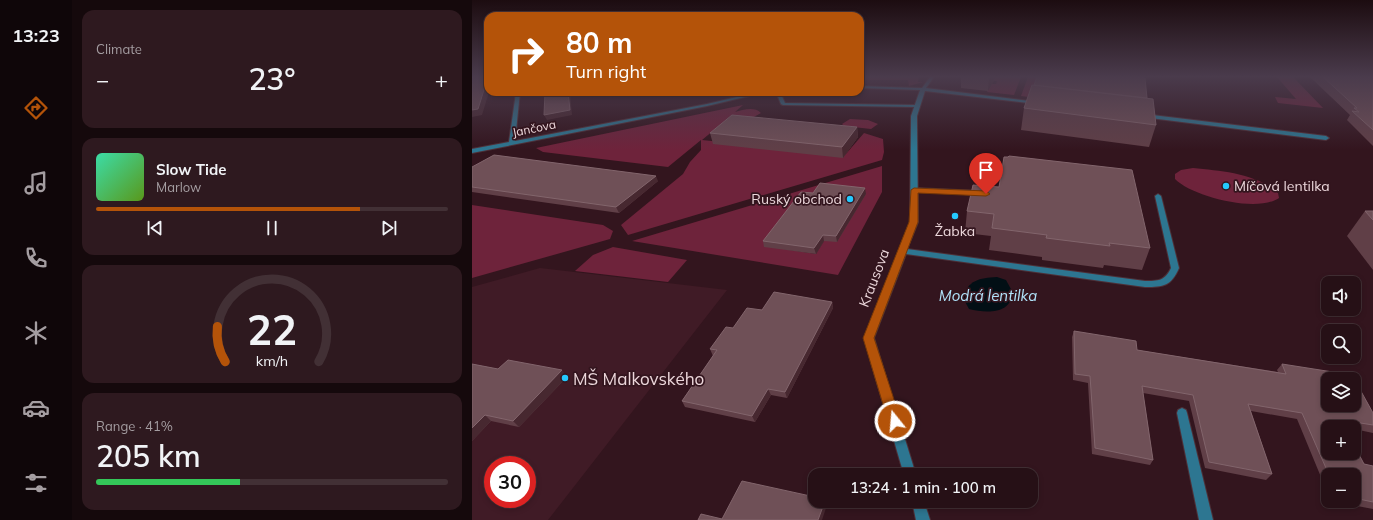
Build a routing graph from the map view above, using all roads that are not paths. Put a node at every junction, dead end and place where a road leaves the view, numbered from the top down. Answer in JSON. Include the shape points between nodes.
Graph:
{"nodes":[{"id":1,"x":517,"y":101,"type":"edge"},
{"id":2,"x":718,"y":101,"type":"edge"},
{"id":3,"x":782,"y":101,"type":"edge"},
{"id":4,"x":919,"y":101,"type":"edge"},
{"id":5,"x":1024,"y":101,"type":"edge"},
{"id":6,"x":1046,"y":104,"type":"edge"},
{"id":7,"x":918,"y":106,"type":"junction"},
{"id":8,"x":1140,"y":115,"type":"edge"},
{"id":9,"x":1326,"y":138,"type":"dead end"},
{"id":10,"x":512,"y":143,"type":"junction"},
{"id":11,"x":472,"y":151,"type":"edge"},
{"id":12,"x":914,"y":190,"type":"junction"},
{"id":13,"x":986,"y":194,"type":"edge"},
{"id":14,"x":1158,"y":196,"type":"dead end"},
{"id":15,"x":902,"y":251,"type":"junction"},
{"id":16,"x":1182,"y":413,"type":"dead end"},
{"id":17,"x":908,"y":468,"type":"edge"},
{"id":18,"x":920,"y":508,"type":"edge"},
{"id":19,"x":923,"y":520,"type":"edge"},
{"id":20,"x":1206,"y":520,"type":"edge"}],
"edges":[{"from":1,"to":10,"type":"street"},
{"from":2,"to":10,"type":"street","name":"Jančova"},
{"from":3,"to":7,"type":"street","via":[[783,104]]},
{"from":4,"to":7,"type":"street","name":"Krausova"},
{"from":5,"to":6,"type":"street"},
{"from":7,"to":12,"type":"street","name":"Krausova","via":[[914,116]]},
{"from":8,"to":9,"type":"street"},
{"from":10,"to":11,"type":"street","name":"Jančova"},
{"from":12,"to":13,"type":"street"},
{"from":12,"to":15,"type":"street","name":"Krausova","via":[[914,222]]},
{"from":14,"to":15,"type":"street","via":[[1174,268],[1171,277],[1164,284],[1146,284]]},
{"from":15,"to":17,"type":"street","name":"Krausova","via":[[869,338]]},
{"from":16,"to":20,"type":"street"},
{"from":18,"to":19,"type":"street"}]}
